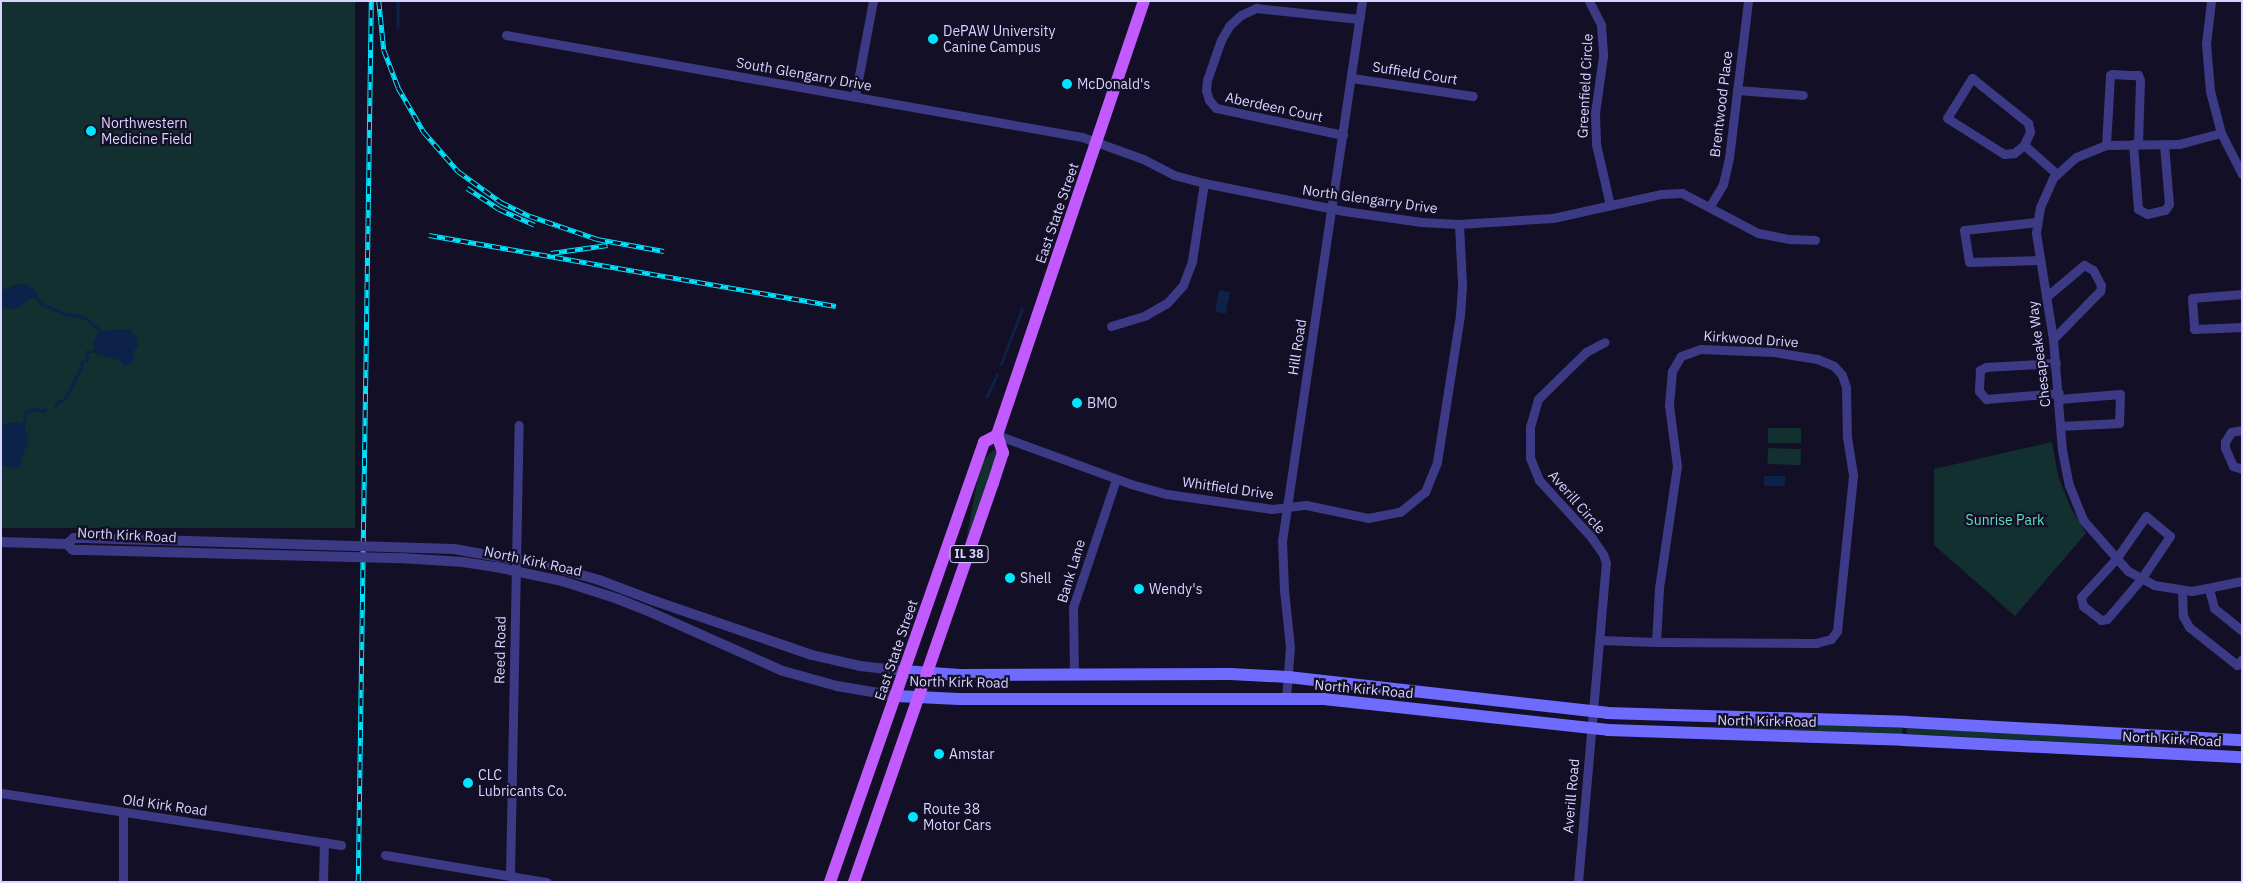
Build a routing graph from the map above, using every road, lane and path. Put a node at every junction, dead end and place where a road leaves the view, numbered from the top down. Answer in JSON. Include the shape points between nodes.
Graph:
{"nodes":[{"id":1,"x":872,"y":1,"type":"edge"},
{"id":2,"x":1144,"y":1,"type":"edge"},
{"id":3,"x":1362,"y":1,"type":"edge"},
{"id":4,"x":1589,"y":1,"type":"edge"},
{"id":5,"x":1748,"y":1,"type":"edge"},
{"id":6,"x":2211,"y":1,"type":"edge"},
{"id":7,"x":1359,"y":19,"type":"junction"},
{"id":8,"x":506,"y":35,"type":"dead end"},
{"id":9,"x":1352,"y":78,"type":"junction"},
{"id":10,"x":1737,"y":90,"type":"junction"},
{"id":11,"x":1803,"y":95,"type":"dead end"},
{"id":12,"x":855,"y":96,"type":"junction"},
{"id":13,"x":1473,"y":96,"type":"dead end"},
{"id":14,"x":2222,"y":133,"type":"junction"},
{"id":15,"x":1343,"y":135,"type":"junction"},
{"id":16,"x":1097,"y":141,"type":"junction"},
{"id":17,"x":2106,"y":144,"type":"junction"},
{"id":18,"x":2136,"y":144,"type":"junction"},
{"id":19,"x":2164,"y":144,"type":"junction"},
{"id":20,"x":2024,"y":145,"type":"junction"},
{"id":21,"x":2057,"y":174,"type":"junction"},
{"id":22,"x":2242,"y":174,"type":"edge"},
{"id":23,"x":1204,"y":183,"type":"junction"},
{"id":24,"x":1610,"y":205,"type":"junction"},
{"id":25,"x":1710,"y":206,"type":"junction"},
{"id":26,"x":1333,"y":209,"type":"junction"},
{"id":27,"x":2037,"y":222,"type":"junction"},
{"id":28,"x":1459,"y":224,"type":"junction"},
{"id":29,"x":1815,"y":240,"type":"dead end"},
{"id":30,"x":2040,"y":260,"type":"junction"},
{"id":31,"x":2242,"y":294,"type":"edge"},
{"id":32,"x":2046,"y":297,"type":"junction"},
{"id":33,"x":1111,"y":326,"type":"dead end"},
{"id":34,"x":2242,"y":327,"type":"edge"},
{"id":35,"x":2053,"y":339,"type":"junction"},
{"id":36,"x":1605,"y":342,"type":"dead end"},
{"id":37,"x":2056,"y":363,"type":"junction"},
{"id":38,"x":2059,"y":396,"type":"junction"},
{"id":39,"x":519,"y":425,"type":"dead end"},
{"id":40,"x":2060,"y":426,"type":"junction"},
{"id":41,"x":2242,"y":430,"type":"edge"},
{"id":42,"x":997,"y":435,"type":"junction"},
{"id":43,"x":2242,"y":469,"type":"edge"},
{"id":44,"x":1116,"y":479,"type":"junction"},
{"id":45,"x":1287,"y":508,"type":"junction"},
{"id":46,"x":1,"y":542,"type":"edge"},
{"id":47,"x":66,"y":544,"type":"junction"},
{"id":48,"x":2116,"y":559,"type":"junction"},
{"id":49,"x":2141,"y":579,"type":"junction"},
{"id":50,"x":2242,"y":581,"type":"edge"},
{"id":51,"x":2209,"y":589,"type":"junction"},
{"id":52,"x":2182,"y":591,"type":"junction"},
{"id":53,"x":2242,"y":631,"type":"edge"},
{"id":54,"x":1599,"y":640,"type":"junction"},
{"id":55,"x":1656,"y":642,"type":"junction"},
{"id":56,"x":2242,"y":659,"type":"edge"},
{"id":57,"x":904,"y":671,"type":"junction"},
{"id":58,"x":928,"y":673,"type":"junction"},
{"id":59,"x":1074,"y":675,"type":"junction"},
{"id":60,"x":1288,"y":677,"type":"junction"},
{"id":61,"x":896,"y":696,"type":"junction"},
{"id":62,"x":920,"y":697,"type":"junction"},
{"id":63,"x":1286,"y":698,"type":"junction"},
{"id":64,"x":1592,"y":712,"type":"junction"},
{"id":65,"x":1591,"y":729,"type":"junction"},
{"id":66,"x":2242,"y":740,"type":"edge"},
{"id":67,"x":2242,"y":757,"type":"edge"},
{"id":68,"x":1,"y":793,"type":"edge"},
{"id":69,"x":122,"y":813,"type":"junction"},
{"id":70,"x":324,"y":842,"type":"junction"},
{"id":71,"x":341,"y":845,"type":"dead end"},
{"id":72,"x":385,"y":856,"type":"dead end"},
{"id":73,"x":510,"y":876,"type":"junction"},
{"id":74,"x":123,"y":882,"type":"edge"},
{"id":75,"x":323,"y":882,"type":"edge"},
{"id":76,"x":547,"y":882,"type":"edge"},
{"id":77,"x":830,"y":882,"type":"edge"},
{"id":78,"x":854,"y":882,"type":"edge"},
{"id":79,"x":1578,"y":882,"type":"edge"}],
"edges":[{"from":1,"to":12,"type":"street"},
{"from":2,"to":16,"type":"main road","name":"East State Street","number":"IL 38"},
{"from":3,"to":7,"type":"street","name":"Hill Road"},
{"from":4,"to":24,"type":"street","name":"Greenfield Circle","via":[[1601,25],[1603,56],[1595,113],[1596,144]]},
{"from":5,"to":10,"type":"street","name":"Brentwood Place"},
{"from":6,"to":14,"type":"street","via":[[2206,44],[2210,91]]},
{"from":7,"to":9,"type":"street","name":"Hill Road"},
{"from":7,"to":15,"type":"street","name":"Aberdeen Court","via":[[1256,8],[1229,26],[1207,80],[1209,100],[1216,108]]},
{"from":8,"to":12,"type":"street","name":"South Glengarry Drive"},
{"from":9,"to":13,"type":"street","name":"Suffield Court"},
{"from":9,"to":15,"type":"street","name":"Hill Road"},
{"from":10,"to":11,"type":"street"},
{"from":10,"to":25,"type":"street","name":"Brentwood Place","via":[[1727,167],[1723,184]]},
{"from":12,"to":16,"type":"street","name":"South Glengarry Drive"},
{"from":14,"to":19,"type":"street","name":"Chesapeake Way","via":[[2179,144]]},
{"from":14,"to":22,"type":"street"},
{"from":15,"to":26,"type":"street","name":"Hill Road"},
{"from":16,"to":23,"type":"street","name":"North Glengarry Drive","via":[[1174,175]]},
{"from":16,"to":42,"type":"main road","name":"East State Street","number":"IL 38"},
{"from":17,"to":18,"type":"street","name":"Chesapeake Way"},
{"from":17,"to":18,"type":"street","via":[[2110,75],[2134,74],[2140,80]]},
{"from":17,"to":21,"type":"street","name":"Chesapeake Way","via":[[2076,158]]},
{"from":18,"to":19,"type":"street","name":"Chesapeake Way"},
{"from":18,"to":19,"type":"street","via":[[2138,209],[2147,214],[2165,210],[2168,204]]},
{"from":20,"to":20,"type":"street","via":[[2030,132],[2028,123],[1972,78],[1947,118],[2004,154],[2014,153]]},
{"from":20,"to":21,"type":"street"},
{"from":21,"to":27,"type":"street","name":"Chesapeake Way","via":[[2040,207]]},
{"from":23,"to":26,"type":"street","name":"North Glengarry Drive"},
{"from":23,"to":33,"type":"street","via":[[1192,261],[1183,284],[1166,303],[1146,315]]},
{"from":24,"to":25,"type":"street","name":"North Glengarry Drive","via":[[1682,193]]},
{"from":24,"to":28,"type":"street","name":"North Glengarry Drive","via":[[1553,218]]},
{"from":25,"to":29,"type":"street","name":"North Glengarry Drive","via":[[1758,233]]},
{"from":26,"to":28,"type":"street","name":"North Glengarry Drive","via":[[1421,222]]},
{"from":26,"to":45,"type":"street","name":"Hill Road"},
{"from":27,"to":30,"type":"street","name":"Chesapeake Way"},
{"from":27,"to":30,"type":"street","via":[[1964,230],[1969,262]]},
{"from":28,"to":45,"type":"street","name":"Whitfield Drive","via":[[1460,315],[1437,462],[1425,492],[1400,512],[1368,518],[1306,505]]},
{"from":30,"to":32,"type":"street","name":"Chesapeake Way"},
{"from":31,"to":34,"type":"street","via":[[2192,298],[2194,329]]},
{"from":32,"to":35,"type":"street","name":"Chesapeake Way"},
{"from":32,"to":35,"type":"street","via":[[2084,265],[2093,270],[2102,285],[2100,291]]},
{"from":35,"to":37,"type":"street","name":"Chesapeake Way"},
{"from":36,"to":54,"type":"street","name":"Averill Circle","via":[[1586,352],[1538,399],[1533,411],[1529,446],[1539,480],[1592,538],[1606,562]]},
{"from":37,"to":38,"type":"street","name":"Chesapeake Way"},
{"from":37,"to":38,"type":"street","via":[[1986,367],[1980,370],[1979,390],[1986,399]]},
{"from":38,"to":40,"type":"street","name":"Chesapeake Way"},
{"from":38,"to":40,"type":"street","via":[[2120,394],[2119,423]]},
{"from":39,"to":73,"type":"street","name":"Reed Road"},
{"from":40,"to":48,"type":"street","name":"Chesapeake Way","via":[[2069,485],[2083,520]]},
{"from":41,"to":43,"type":"street","via":[[2231,432],[2225,448],[2233,466]]},
{"from":42,"to":44,"type":"street","name":"Whitfield Drive"},
{"from":42,"to":57,"type":"main road","name":"East State Street","number":"IL 38","via":[[984,442]]},
{"from":42,"to":58,"type":"main road","name":"East State Street","number":"IL 38","via":[[1003,453]]},
{"from":44,"to":45,"type":"street","name":"Whitfield Drive","via":[[1167,494],[1272,509]]},
{"from":44,"to":59,"type":"street","name":"Bank Lane","via":[[1073,608]]},
{"from":45,"to":60,"type":"street","name":"Hill Road","via":[[1282,560],[1289,631]]},
{"from":46,"to":47,"type":"street"},
{"from":47,"to":57,"type":"street","name":"North Kirk Road","bridge":true,"via":[[74,538],[84,538],[454,549],[550,566],[599,580],[812,655],[860,666]]},
{"from":47,"to":61,"type":"street","name":"North Kirk Road","bridge":true,"via":[[73,550],[400,558],[496,567],[562,581],[618,599],[783,671],[837,686]]},
{"from":48,"to":49,"type":"street","name":"Chesapeake Way"},
{"from":48,"to":49,"type":"street","via":[[2146,516],[2170,536]]},
{"from":48,"to":49,"type":"street","via":[[2081,598],[2083,606],[2101,620],[2107,619]]},
{"from":49,"to":52,"type":"street","name":"Chesapeake Way"},
{"from":50,"to":51,"type":"street","name":"Chesapeake Way"},
{"from":51,"to":52,"type":"street","name":"Chesapeake Way"},
{"from":51,"to":53,"type":"street","via":[[2214,608]]},
{"from":52,"to":56,"type":"street","via":[[2183,616],[2189,627],[2237,665]]},
{"from":54,"to":55,"type":"street","name":"Kirkwood Drive"},
{"from":54,"to":64,"type":"street","name":"Averill Circle"},
{"from":55,"to":55,"type":"street","name":"Kirkwood Drive","via":[[1659,588],[1677,466],[1669,405],[1672,371],[1676,363],[1690,351],[1711,348],[1793,354],[1834,366],[1846,387],[1847,437],[1853,476],[1837,631],[1831,638],[1816,643]]},
{"from":57,"to":58,"type":"main road","name":"North Kirk Road"},
{"from":57,"to":61,"type":"main road","name":"East State Street","number":"IL 38"},
{"from":58,"to":59,"type":"main road","name":"North Kirk Road"},
{"from":58,"to":62,"type":"main road","name":"East State Street","number":"IL 38"},
{"from":59,"to":60,"type":"main road","name":"North Kirk Road"},
{"from":60,"to":63,"type":"street","name":"Hill Road"},
{"from":60,"to":64,"type":"main road","name":"North Kirk Road"},
{"from":61,"to":62,"type":"main road","name":"North Kirk Road"},
{"from":61,"to":77,"type":"main road","name":"East State Street","number":"IL 38"},
{"from":62,"to":63,"type":"main road","name":"North Kirk Road"},
{"from":62,"to":78,"type":"main road","name":"East State Street","number":"IL 38"},
{"from":63,"to":65,"type":"main road","name":"North Kirk Road","via":[[1349,700]]},
{"from":64,"to":65,"type":"street","name":"Averill Road"},
{"from":64,"to":66,"type":"main road","name":"North Kirk Road","via":[[1906,722]]},
{"from":65,"to":67,"type":"main road","name":"North Kirk Road","via":[[1913,740]]},
{"from":65,"to":79,"type":"street","name":"Averill Road"},
{"from":68,"to":69,"type":"street","name":"Old Kirk Road"},
{"from":69,"to":70,"type":"street","name":"Old Kirk Road"},
{"from":69,"to":74,"type":"street"},
{"from":70,"to":71,"type":"street","name":"Old Kirk Road"},
{"from":70,"to":75,"type":"street"},
{"from":72,"to":73,"type":"street"},
{"from":73,"to":76,"type":"street"}]}
